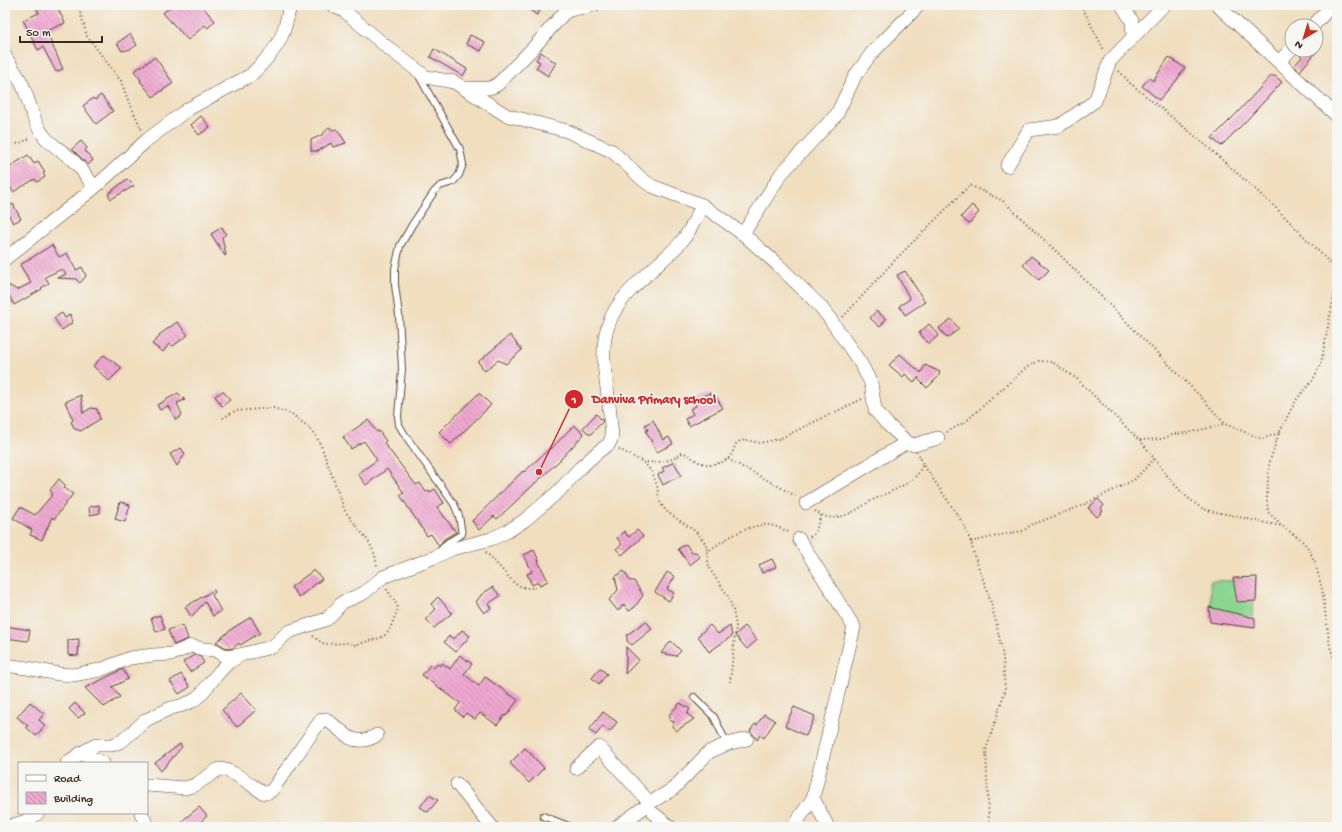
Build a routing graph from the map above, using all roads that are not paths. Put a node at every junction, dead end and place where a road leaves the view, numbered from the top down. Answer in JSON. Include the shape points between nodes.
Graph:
{"nodes":[{"id":1,"x":290,"y":5,"type":"edge"},
{"id":2,"x":332,"y":5,"type":"edge"},
{"id":3,"x":594,"y":5,"type":"edge"},
{"id":4,"x":919,"y":5,"type":"edge"},
{"id":5,"x":1122,"y":5,"type":"edge"},
{"id":6,"x":1164,"y":5,"type":"edge"},
{"id":7,"x":1216,"y":5,"type":"edge"},
{"id":8,"x":1332,"y":5,"type":"edge"},
{"id":9,"x":579,"y":7,"type":"edge"},
{"id":10,"x":1320,"y":18,"type":"edge"},
{"id":11,"x":1133,"y":36,"type":"junction"},
{"id":12,"x":5,"y":56,"type":"edge"},
{"id":13,"x":1284,"y":57,"type":"edge"},
{"id":14,"x":1279,"y":62,"type":"junction"},
{"id":15,"x":417,"y":71,"type":"junction"},
{"id":16,"x":464,"y":88,"type":"junction"},
{"id":17,"x":1337,"y":116,"type":"edge"},
{"id":18,"x":1006,"y":166,"type":"dead end"},
{"id":19,"x":94,"y":188,"type":"junction"},
{"id":20,"x":702,"y":205,"type":"junction"},
{"id":21,"x":744,"y":234,"type":"junction"},
{"id":22,"x":5,"y":258,"type":"edge"},
{"id":23,"x":938,"y":438,"type":"road end"},
{"id":24,"x":911,"y":444,"type":"junction"},
{"id":25,"x":806,"y":503,"type":"dead end"},
{"id":26,"x":799,"y":539,"type":"road end"},
{"id":27,"x":435,"y":557,"type":"junction"},
{"id":28,"x":243,"y":654,"type":"junction"},
{"id":29,"x":5,"y":665,"type":"edge"},
{"id":30,"x":694,"y":697,"type":"dead end"},
{"id":31,"x":377,"y":735,"type":"dead end"},
{"id":32,"x":747,"y":739,"type":"dead end"},
{"id":33,"x":727,"y":744,"type":"junction"},
{"id":34,"x":81,"y":753,"type":"junction"},
{"id":35,"x":68,"y":762,"type":"edge"},
{"id":36,"x":101,"y":762,"type":"edge"},
{"id":37,"x":576,"y":768,"type":"dead end"},
{"id":38,"x":457,"y":784,"type":"dead end"},
{"id":39,"x":148,"y":785,"type":"edge"},
{"id":40,"x":813,"y":798,"type":"junction"},
{"id":41,"x":652,"y":808,"type":"junction"},
{"id":42,"x":36,"y":814,"type":"edge"},
{"id":43,"x":142,"y":814,"type":"edge"},
{"id":44,"x":543,"y":816,"type":"dead end"},
{"id":45,"x":8,"y":827,"type":"edge"},
{"id":46,"x":148,"y":827,"type":"edge"},
{"id":47,"x":492,"y":827,"type":"edge"},
{"id":48,"x":571,"y":827,"type":"edge"},
{"id":49,"x":616,"y":827,"type":"edge"},
{"id":50,"x":670,"y":827,"type":"edge"},
{"id":51,"x":793,"y":827,"type":"edge"},
{"id":52,"x":828,"y":827,"type":"edge"}],
"edges":[{"from":1,"to":19,"type":"street","via":[[282,36],[258,68],[188,109],[147,140]]},
{"from":2,"to":15,"type":"street","via":[[342,10]]},
{"from":3,"to":9,"type":"street"},
{"from":4,"to":21,"type":"street","via":[[871,54],[855,76],[837,114],[781,174]]},
{"from":5,"to":11,"type":"street","via":[[1132,21]]},
{"from":6,"to":11,"type":"street"},
{"from":7,"to":14,"type":"street"},
{"from":8,"to":10,"type":"street"},
{"from":9,"to":16,"type":"street","via":[[560,16],[534,47],[493,88]]},
{"from":11,"to":18,"type":"street","via":[[1110,61],[1095,101],[1059,126],[1029,130]]},
{"from":12,"to":19,"type":"street","via":[[21,82],[32,114],[44,137],[78,165]]},
{"from":13,"to":14,"type":"street"},
{"from":14,"to":17,"type":"street"},
{"from":15,"to":16,"type":"street","via":[[430,78],[454,82]]},
{"from":15,"to":27,"type":"lane","via":[[460,149],[463,164],[453,182],[440,186],[424,206],[400,246],[395,269],[402,369],[399,425],[454,504],[462,534],[447,543]]},
{"from":16,"to":20,"type":"street","via":[[506,115],[567,131],[612,151],[652,186]]},
{"from":19,"to":22,"type":"street"},
{"from":20,"to":21,"type":"street"},
{"from":20,"to":27,"type":"street","via":[[682,242],[627,293],[614,310],[609,322],[604,355],[612,437],[609,444],[525,520],[490,539],[452,549]]},
{"from":21,"to":24,"type":"street","via":[[820,306],[871,382],[875,410]]},
{"from":23,"to":24,"type":"street"},
{"from":24,"to":25,"type":"street"},
{"from":26,"to":40,"type":"street","via":[[854,627]]},
{"from":27,"to":28,"type":"street","via":[[378,581],[364,593],[343,602],[327,619],[288,632],[272,647]]},
{"from":28,"to":29,"type":"street","via":[[226,658],[215,650],[192,646],[172,654],[130,658],[100,670],[73,675]]},
{"from":28,"to":34,"type":"street","via":[[224,666],[193,701],[146,720],[116,744],[96,745]]},
{"from":30,"to":33,"type":"lane","via":[[714,717]]},
{"from":31,"to":39,"type":"street","via":[[355,740],[326,719],[321,720],[277,783],[267,793],[224,769],[219,769],[195,785],[185,788]]},
{"from":32,"to":33,"type":"street"},
{"from":33,"to":41,"type":"street","via":[[709,752]]},
{"from":34,"to":35,"type":"street"},
{"from":34,"to":36,"type":"street"},
{"from":37,"to":41,"type":"street","via":[[599,747]]},
{"from":38,"to":47,"type":"street"},
{"from":40,"to":51,"type":"street"},
{"from":40,"to":52,"type":"street"},
{"from":41,"to":49,"type":"street"},
{"from":41,"to":50,"type":"street"},
{"from":42,"to":45,"type":"street","via":[[26,821]]},
{"from":43,"to":46,"type":"street"},
{"from":44,"to":48,"type":"lane"}]}
